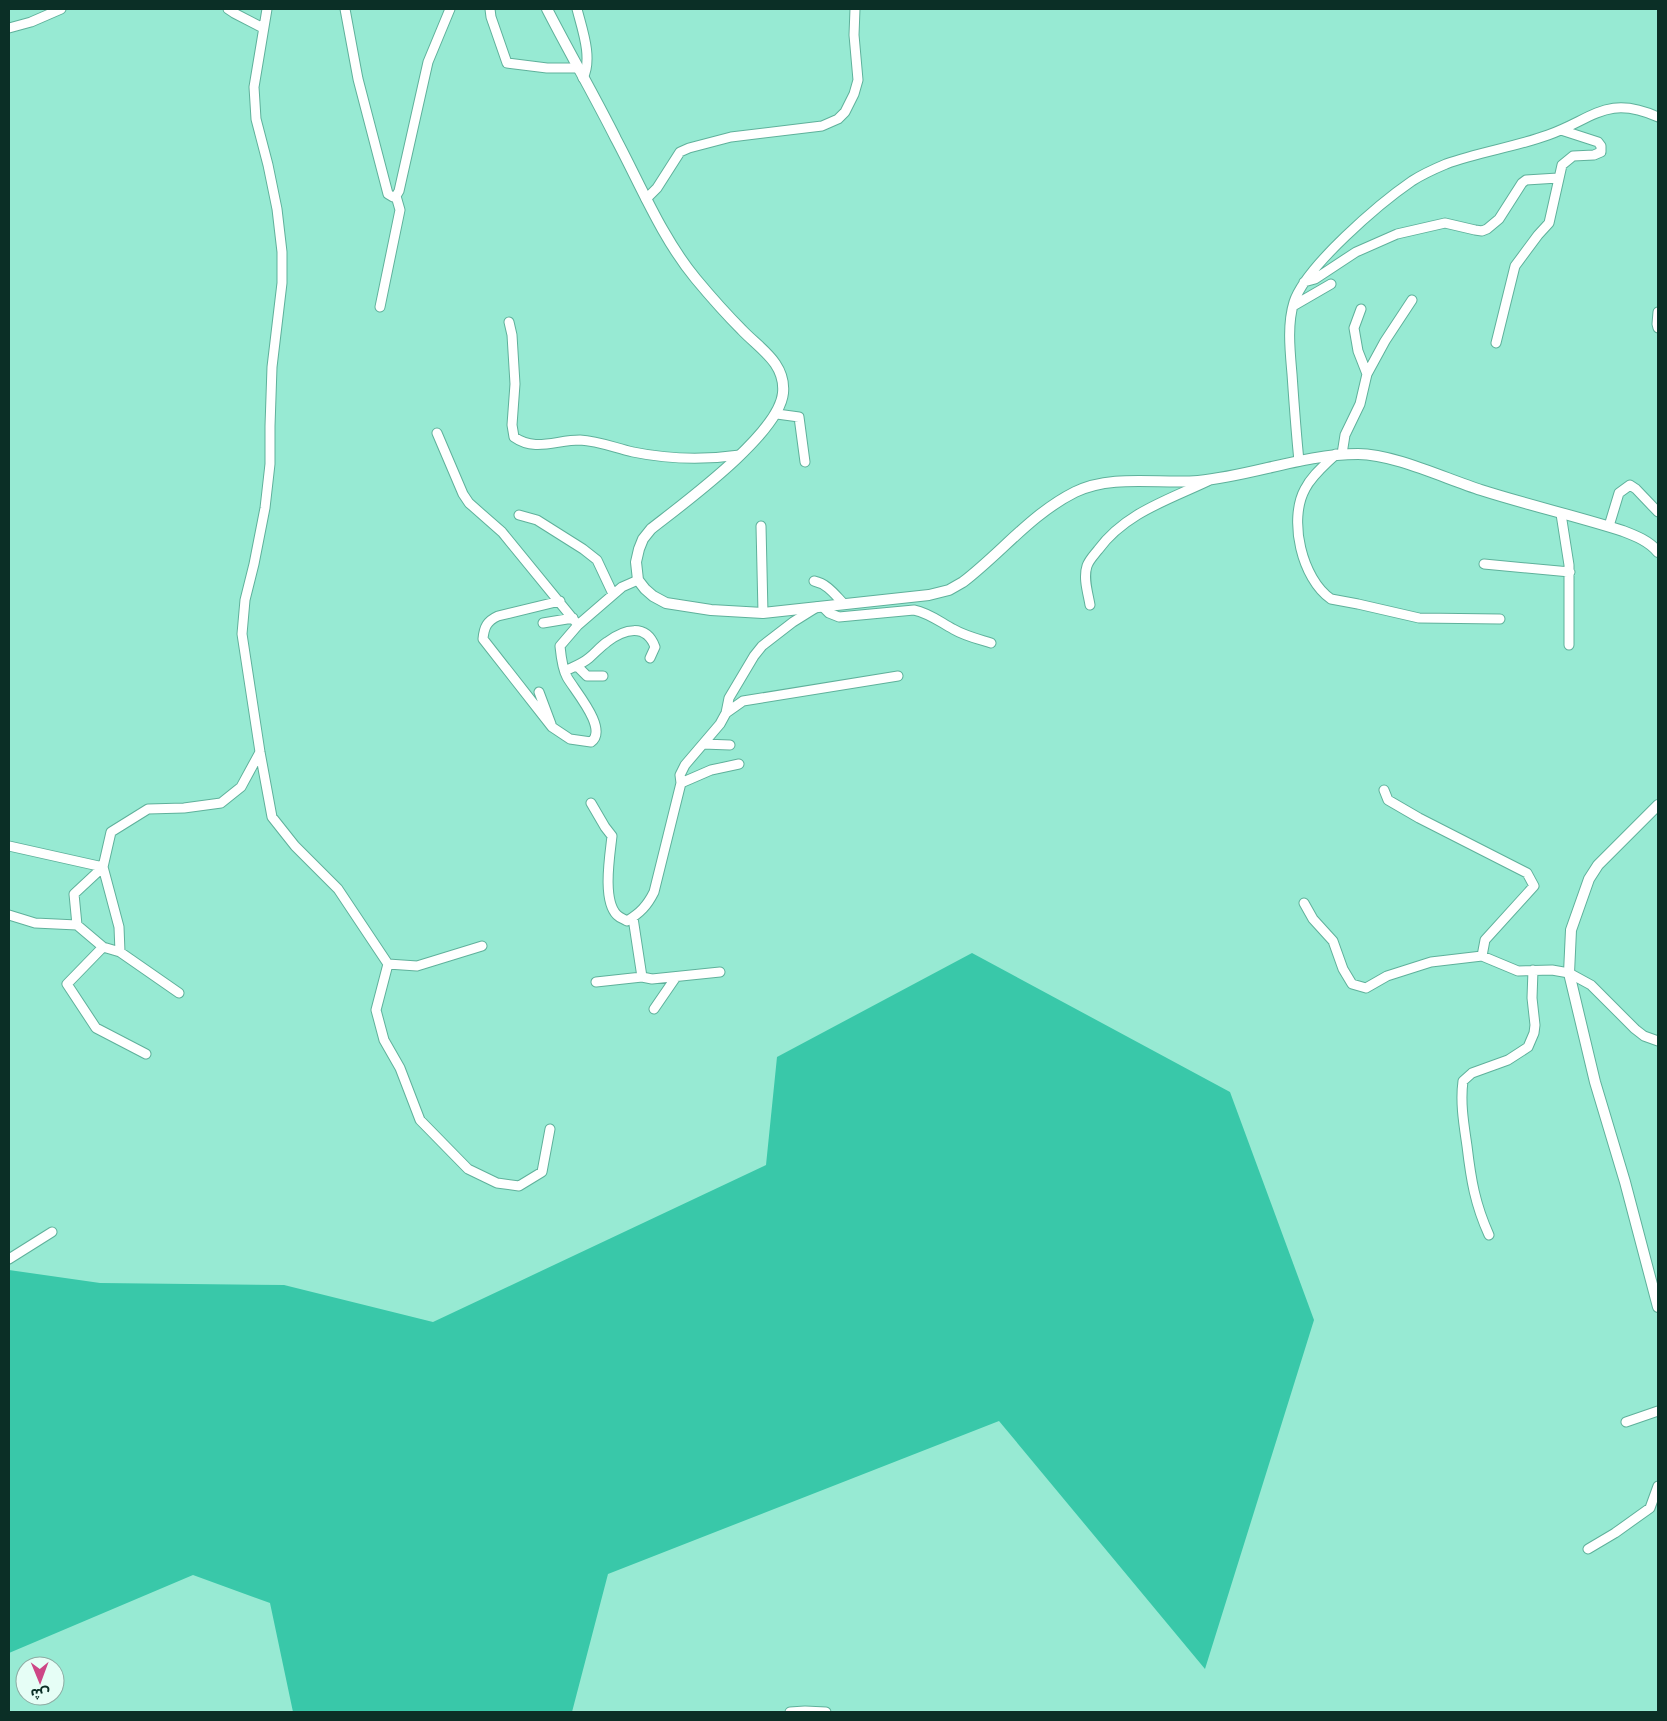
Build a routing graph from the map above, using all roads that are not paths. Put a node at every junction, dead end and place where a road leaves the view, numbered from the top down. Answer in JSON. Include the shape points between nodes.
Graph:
{"nodes":[{"id":1,"x":61,"y":9,"type":"edge"},
{"id":2,"x":228,"y":9,"type":"edge"},
{"id":3,"x":267,"y":9,"type":"edge"},
{"id":4,"x":345,"y":9,"type":"edge"},
{"id":5,"x":450,"y":9,"type":"edge"},
{"id":6,"x":490,"y":9,"type":"edge"},
{"id":7,"x":547,"y":9,"type":"edge"},
{"id":8,"x":577,"y":9,"type":"edge"},
{"id":9,"x":855,"y":9,"type":"edge"},
{"id":10,"x":9,"y":28,"type":"edge"},
{"id":11,"x":264,"y":28,"type":"junction"},
{"id":12,"x":577,"y":68,"type":"junction"},
{"id":13,"x":583,"y":78,"type":"junction"},
{"id":14,"x":1658,"y":117,"type":"edge"},
{"id":15,"x":1561,"y":130,"type":"junction"},
{"id":16,"x":1558,"y":178,"type":"junction"},
{"id":17,"x":396,"y":196,"type":"junction"},
{"id":18,"x":646,"y":199,"type":"junction"},
{"id":19,"x":1304,"y":282,"type":"junction"},
{"id":20,"x":1331,"y":284,"type":"dead end"},
{"id":21,"x":1412,"y":300,"type":"dead end"},
{"id":22,"x":1293,"y":306,"type":"junction"},
{"id":23,"x":380,"y":307,"type":"dead end"},
{"id":24,"x":1361,"y":309,"type":"dead end"},
{"id":25,"x":1658,"y":312,"type":"edge"},
{"id":26,"x":509,"y":322,"type":"dead end"},
{"id":27,"x":1658,"y":328,"type":"edge"},
{"id":28,"x":1496,"y":343,"type":"dead end"},
{"id":29,"x":1367,"y":374,"type":"junction"},
{"id":30,"x":777,"y":414,"type":"junction"},
{"id":31,"x":437,"y":433,"type":"dead end"},
{"id":32,"x":1339,"y":454,"type":"junction"},
{"id":33,"x":740,"y":455,"type":"junction"},
{"id":34,"x":1299,"y":461,"type":"junction"},
{"id":35,"x":805,"y":462,"type":"dead end"},
{"id":36,"x":1210,"y":480,"type":"junction"},
{"id":37,"x":1658,"y":512,"type":"edge"},
{"id":38,"x":1561,"y":514,"type":"junction"},
{"id":39,"x":519,"y":515,"type":"dead end"},
{"id":40,"x":761,"y":526,"type":"dead end"},
{"id":41,"x":1609,"y":526,"type":"junction"},
{"id":42,"x":1658,"y":552,"type":"edge"},
{"id":43,"x":1484,"y":564,"type":"dead end"},
{"id":44,"x":1570,"y":572,"type":"junction"},
{"id":45,"x":638,"y":580,"type":"junction"},
{"id":46,"x":814,"y":580,"type":"dead end"},
{"id":47,"x":614,"y":594,"type":"junction"},
{"id":48,"x":560,"y":601,"type":"junction"},
{"id":49,"x":844,"y":604,"type":"junction"},
{"id":50,"x":1090,"y":605,"type":"dead end"},
{"id":51,"x":820,"y":607,"type":"junction"},
{"id":52,"x":763,"y":613,"type":"junction"},
{"id":53,"x":1500,"y":619,"type":"dead end"},
{"id":54,"x":576,"y":622,"type":"junction"},
{"id":55,"x":544,"y":623,"type":"dead end"},
{"id":56,"x":991,"y":643,"type":"dead end"},
{"id":57,"x":1568,"y":645,"type":"dead end"},
{"id":58,"x":650,"y":658,"type":"dead end"},
{"id":59,"x":577,"y":666,"type":"junction"},
{"id":60,"x":564,"y":671,"type":"junction"},
{"id":61,"x":603,"y":676,"type":"dead end"},
{"id":62,"x":898,"y":676,"type":"dead end"},
{"id":63,"x":539,"y":692,"type":"dead end"},
{"id":64,"x":726,"y":713,"type":"junction"},
{"id":65,"x":552,"y":726,"type":"junction"},
{"id":66,"x":703,"y":744,"type":"junction"},
{"id":67,"x":730,"y":745,"type":"dead end"},
{"id":68,"x":260,"y":752,"type":"junction"},
{"id":69,"x":739,"y":764,"type":"dead end"},
{"id":70,"x":681,"y":783,"type":"junction"},
{"id":71,"x":1384,"y":790,"type":"dead end"},
{"id":72,"x":591,"y":803,"type":"dead end"},
{"id":73,"x":1658,"y":805,"type":"edge"},
{"id":74,"x":9,"y":846,"type":"edge"},
{"id":75,"x":103,"y":867,"type":"junction"},
{"id":76,"x":1304,"y":903,"type":"dead end"},
{"id":77,"x":9,"y":915,"type":"edge"},
{"id":78,"x":633,"y":918,"type":"junction"},
{"id":79,"x":77,"y":924,"type":"junction"},
{"id":80,"x":482,"y":946,"type":"dead end"},
{"id":81,"x":103,"y":947,"type":"junction"},
{"id":82,"x":120,"y":952,"type":"junction"},
{"id":83,"x":1482,"y":956,"type":"junction"},
{"id":84,"x":388,"y":964,"type":"junction"},
{"id":85,"x":1533,"y":970,"type":"junction"},
{"id":86,"x":720,"y":972,"type":"dead end"},
{"id":87,"x":1569,"y":973,"type":"junction"},
{"id":88,"x":642,"y":977,"type":"junction"},
{"id":89,"x":676,"y":977,"type":"junction"},
{"id":90,"x":596,"y":982,"type":"dead end"},
{"id":91,"x":178,"y":993,"type":"dead end"},
{"id":92,"x":654,"y":1009,"type":"dead end"},
{"id":93,"x":1658,"y":1041,"type":"edge"},
{"id":94,"x":146,"y":1054,"type":"dead end"},
{"id":95,"x":550,"y":1129,"type":"dead end"},
{"id":96,"x":52,"y":1232,"type":"dead end"},
{"id":97,"x":1489,"y":1235,"type":"dead end"},
{"id":98,"x":9,"y":1260,"type":"edge"},
{"id":99,"x":1658,"y":1307,"type":"edge"},
{"id":100,"x":1658,"y":1411,"type":"edge"},
{"id":101,"x":1626,"y":1422,"type":"dead end"},
{"id":102,"x":1658,"y":1486,"type":"edge"},
{"id":103,"x":1588,"y":1549,"type":"dead end"},
{"id":104,"x":790,"y":1712,"type":"edge"},
{"id":105,"x":826,"y":1712,"type":"edge"}],
"edges":[{"from":1,"to":10,"type":"street"},
{"from":2,"to":11,"type":"street"},
{"from":3,"to":11,"type":"street"},
{"from":4,"to":17,"type":"street","via":[[385,189],[390,196]]},
{"from":5,"to":17,"type":"street","via":[[428,62]]},
{"from":6,"to":12,"type":"street","via":[[507,63]]},
{"from":7,"to":12,"type":"street"},
{"from":8,"to":13,"type":"street","via":[[587,66]]},
{"from":9,"to":18,"type":"street","via":[[858,79],[845,112],[838,119],[822,126],[731,137],[689,148],[680,152],[661,183]]},
{"from":11,"to":68,"type":"street","via":[[254,87],[256,119],[276,209],[282,276],[272,367],[266,500],[245,600],[242,634]]},
{"from":12,"to":13,"type":"street"},
{"from":13,"to":18,"type":"street"},
{"from":14,"to":15,"type":"street","via":[[1641,110],[1618,107],[1606,109]]},
{"from":15,"to":16,"type":"street","via":[[1598,142],[1601,152],[1567,159]]},
{"from":15,"to":19,"type":"street","via":[[1446,164],[1414,180],[1348,235]]},
{"from":16,"to":19,"type":"street","via":[[1526,180],[1500,219],[1487,229],[1482,231],[1445,223],[1398,234],[1356,252],[1316,279]]},
{"from":16,"to":28,"type":"street","via":[[1549,223],[1515,266]]},
{"from":17,"to":23,"type":"street","via":[[400,210]]},
{"from":18,"to":30,"type":"street","via":[[693,276],[773,360],[779,370],[783,392]]},
{"from":19,"to":22,"type":"street"},
{"from":20,"to":22,"type":"street"},
{"from":21,"to":29,"type":"street"},
{"from":22,"to":34,"type":"street","via":[[1290,342]]},
{"from":24,"to":29,"type":"street","via":[[1354,328],[1358,352]]},
{"from":25,"to":27,"type":"street"},
{"from":26,"to":33,"type":"street","via":[[516,384],[512,425],[514,437],[521,442],[530,445],[592,441],[632,452],[677,457]]},
{"from":29,"to":32,"type":"street","via":[[1360,404],[1344,435]]},
{"from":30,"to":33,"type":"street"},
{"from":30,"to":35,"type":"street","via":[[799,417]]},
{"from":31,"to":48,"type":"street","via":[[469,503],[502,532]]},
{"from":32,"to":34,"type":"street"},
{"from":32,"to":38,"type":"street","via":[[1387,458]]},
{"from":32,"to":53,"type":"street","via":[[1312,477],[1304,490],[1298,515],[1300,546],[1316,583],[1327,597],[1419,618]]},
{"from":33,"to":45,"type":"street","via":[[651,529],[639,549],[636,562]]},
{"from":34,"to":36,"type":"street"},
{"from":36,"to":49,"type":"street","via":[[1116,482],[1092,486],[1076,492],[1036,518],[973,574],[949,590]]},
{"from":36,"to":50,"type":"street","via":[[1140,513],[1106,539],[1087,566]]},
{"from":37,"to":41,"type":"street","via":[[1630,486],[1619,493]]},
{"from":38,"to":41,"type":"street"},
{"from":38,"to":44,"type":"street"},
{"from":39,"to":47,"type":"street","via":[[537,520],[597,560]]},
{"from":40,"to":52,"type":"street"},
{"from":41,"to":42,"type":"street","via":[[1640,538]]},
{"from":43,"to":44,"type":"street"},
{"from":44,"to":57,"type":"street"},
{"from":45,"to":47,"type":"street"},
{"from":45,"to":52,"type":"street","via":[[645,589],[666,602],[711,610]]},
{"from":46,"to":49,"type":"street","via":[[830,588]]},
{"from":47,"to":54,"type":"street"},
{"from":48,"to":54,"type":"street"},
{"from":48,"to":65,"type":"street","via":[[489,620],[483,639]]},
{"from":49,"to":51,"type":"street"},
{"from":51,"to":52,"type":"street"},
{"from":51,"to":56,"type":"street","via":[[835,615],[849,617],[914,610],[926,612],[953,629]]},
{"from":51,"to":64,"type":"street","via":[[762,646],[731,693]]},
{"from":54,"to":55,"type":"street"},
{"from":54,"to":60,"type":"street","via":[[560,646]]},
{"from":58,"to":59,"type":"street","via":[[655,647],[652,638],[643,631],[633,630],[607,642]]},
{"from":59,"to":60,"type":"street"},
{"from":59,"to":61,"type":"street","via":[[587,676]]},
{"from":60,"to":65,"type":"street","via":[[591,715],[596,736],[591,742],[582,742],[564,736]]},
{"from":62,"to":64,"type":"street","via":[[743,701]]},
{"from":63,"to":65,"type":"street"},
{"from":64,"to":66,"type":"street"},
{"from":66,"to":67,"type":"street"},
{"from":66,"to":70,"type":"street","via":[[685,765],[680,775]]},
{"from":68,"to":75,"type":"street","via":[[241,787],[221,803],[148,809],[111,832]]},
{"from":68,"to":84,"type":"street","via":[[272,817],[338,890]]},
{"from":69,"to":70,"type":"street","via":[[711,770]]},
{"from":70,"to":78,"type":"street","via":[[654,892],[646,907]]},
{"from":71,"to":83,"type":"street","via":[[1388,800],[1527,873],[1532,880],[1534,886],[1485,940]]},
{"from":72,"to":78,"type":"street","via":[[612,836],[607,873],[615,912],[627,921]]},
{"from":73,"to":87,"type":"street","via":[[1598,865],[1589,879],[1571,930]]},
{"from":74,"to":75,"type":"street"},
{"from":75,"to":79,"type":"street","via":[[74,894]]},
{"from":75,"to":82,"type":"street","via":[[119,927]]},
{"from":76,"to":83,"type":"street","via":[[1313,919],[1333,941],[1352,984],[1360,987],[1366,988],[1387,976],[1431,962]]},
{"from":77,"to":79,"type":"street","via":[[35,923]]},
{"from":78,"to":88,"type":"street"},
{"from":79,"to":81,"type":"street"},
{"from":80,"to":84,"type":"street","via":[[417,966]]},
{"from":81,"to":82,"type":"street"},
{"from":81,"to":94,"type":"street","via":[[67,984],[96,1028]]},
{"from":82,"to":91,"type":"street"},
{"from":83,"to":85,"type":"street","via":[[1518,970]]},
{"from":84,"to":95,"type":"street","via":[[376,1010],[384,1040],[400,1068],[420,1120],[468,1169],[497,1183],[519,1186],[542,1172]]},
{"from":85,"to":87,"type":"street"},
{"from":85,"to":97,"type":"street","via":[[1535,1025],[1528,1047],[1508,1060],[1472,1073],[1463,1081],[1462,1121],[1473,1192]]},
{"from":86,"to":89,"type":"street"},
{"from":87,"to":93,"type":"street","via":[[1591,985],[1640,1032]]},
{"from":87,"to":99,"type":"street"},
{"from":88,"to":89,"type":"street"},
{"from":88,"to":90,"type":"street"},
{"from":89,"to":92,"type":"street"},
{"from":96,"to":98,"type":"street"},
{"from":100,"to":101,"type":"street"},
{"from":102,"to":103,"type":"street","via":[[1650,1508]]},
{"from":104,"to":105,"type":"street"}]}
